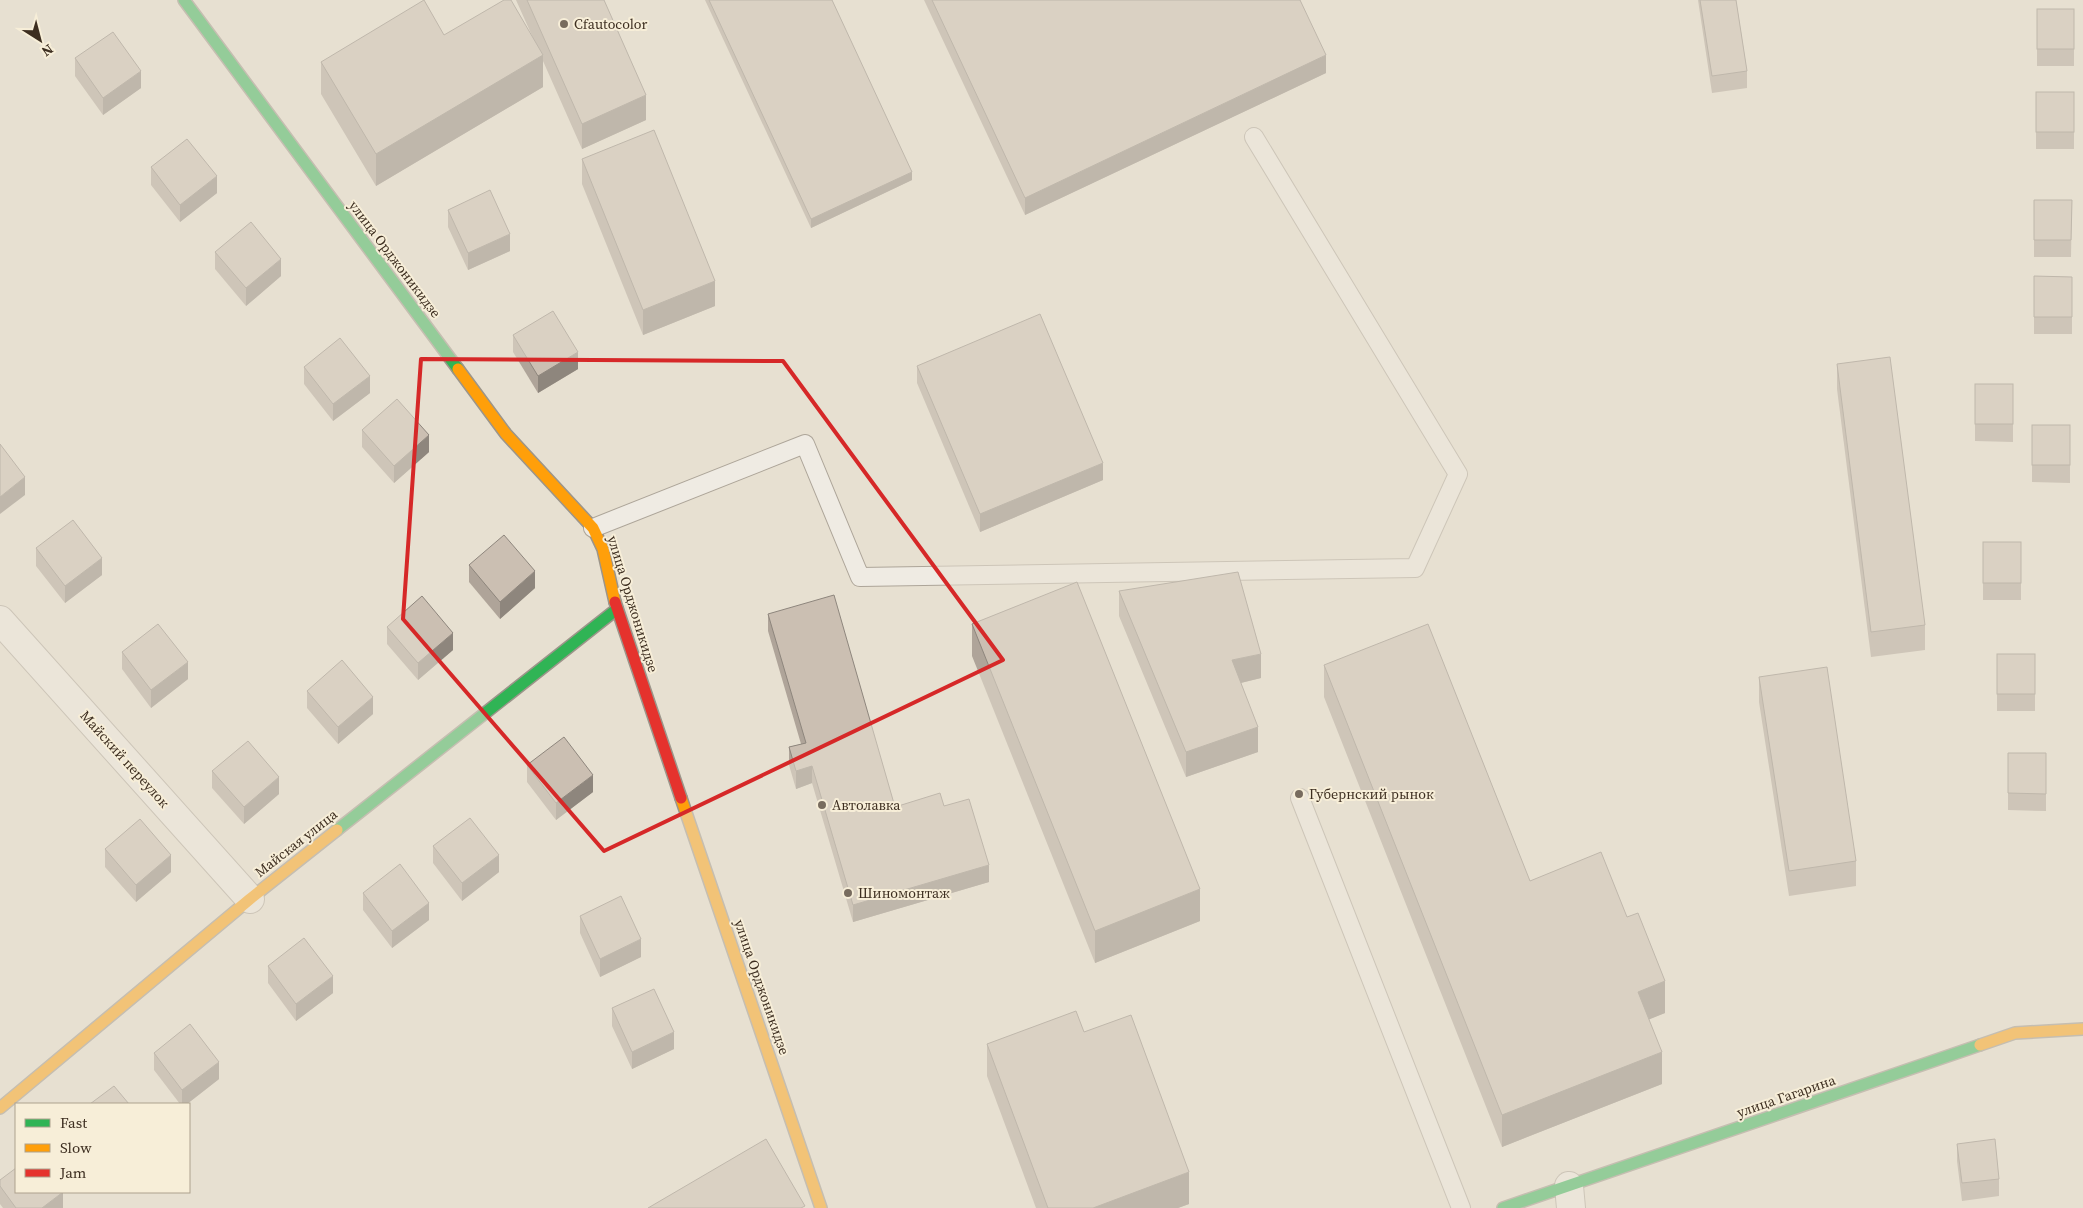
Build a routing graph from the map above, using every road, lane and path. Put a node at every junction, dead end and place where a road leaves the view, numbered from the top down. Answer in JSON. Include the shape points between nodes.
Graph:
{"nodes":[{"id":1,"x":184,"y":0,"type":"edge"},
{"id":2,"x":1254,"y":137,"type":"dead end"},
{"id":3,"x":593,"y":528,"type":"junction"},
{"id":4,"x":617,"y":609,"type":"junction"},
{"id":5,"x":0,"y":620,"type":"edge"},
{"id":6,"x":1300,"y":798,"type":"dead end"},
{"id":7,"x":250,"y":899,"type":"junction"},
{"id":8,"x":2083,"y":1029,"type":"edge"},
{"id":9,"x":0,"y":1108,"type":"edge"},
{"id":10,"x":1570,"y":1197,"type":"edge"},
{"id":11,"x":821,"y":1208,"type":"edge"},
{"id":12,"x":1461,"y":1208,"type":"edge"},
{"id":13,"x":1503,"y":1208,"type":"edge"}],
"edges":[{"from":1,"to":3,"type":"street","name":"улица Орджоникидзе","via":[[506,434]]},
{"from":2,"to":3,"type":"lane","via":[[1458,474],[1415,568],[860,576],[805,444]]},
{"from":3,"to":4,"type":"street","name":"улица Орджоникидзе","via":[[604,549]]},
{"from":4,"to":7,"type":"street","name":"Майская улица"},
{"from":4,"to":11,"type":"street","name":"улица Орджоникидзе"},
{"from":5,"to":7,"type":"street","name":"Майский переулок"},
{"from":6,"to":12,"type":"lane"},
{"from":7,"to":9,"type":"street","name":"Майская улица"},
{"from":8,"to":10,"type":"street","name":"улица Гагарина","via":[[2014,1033]]},
{"from":10,"to":13,"type":"street","name":"улица Гагарина"}]}
